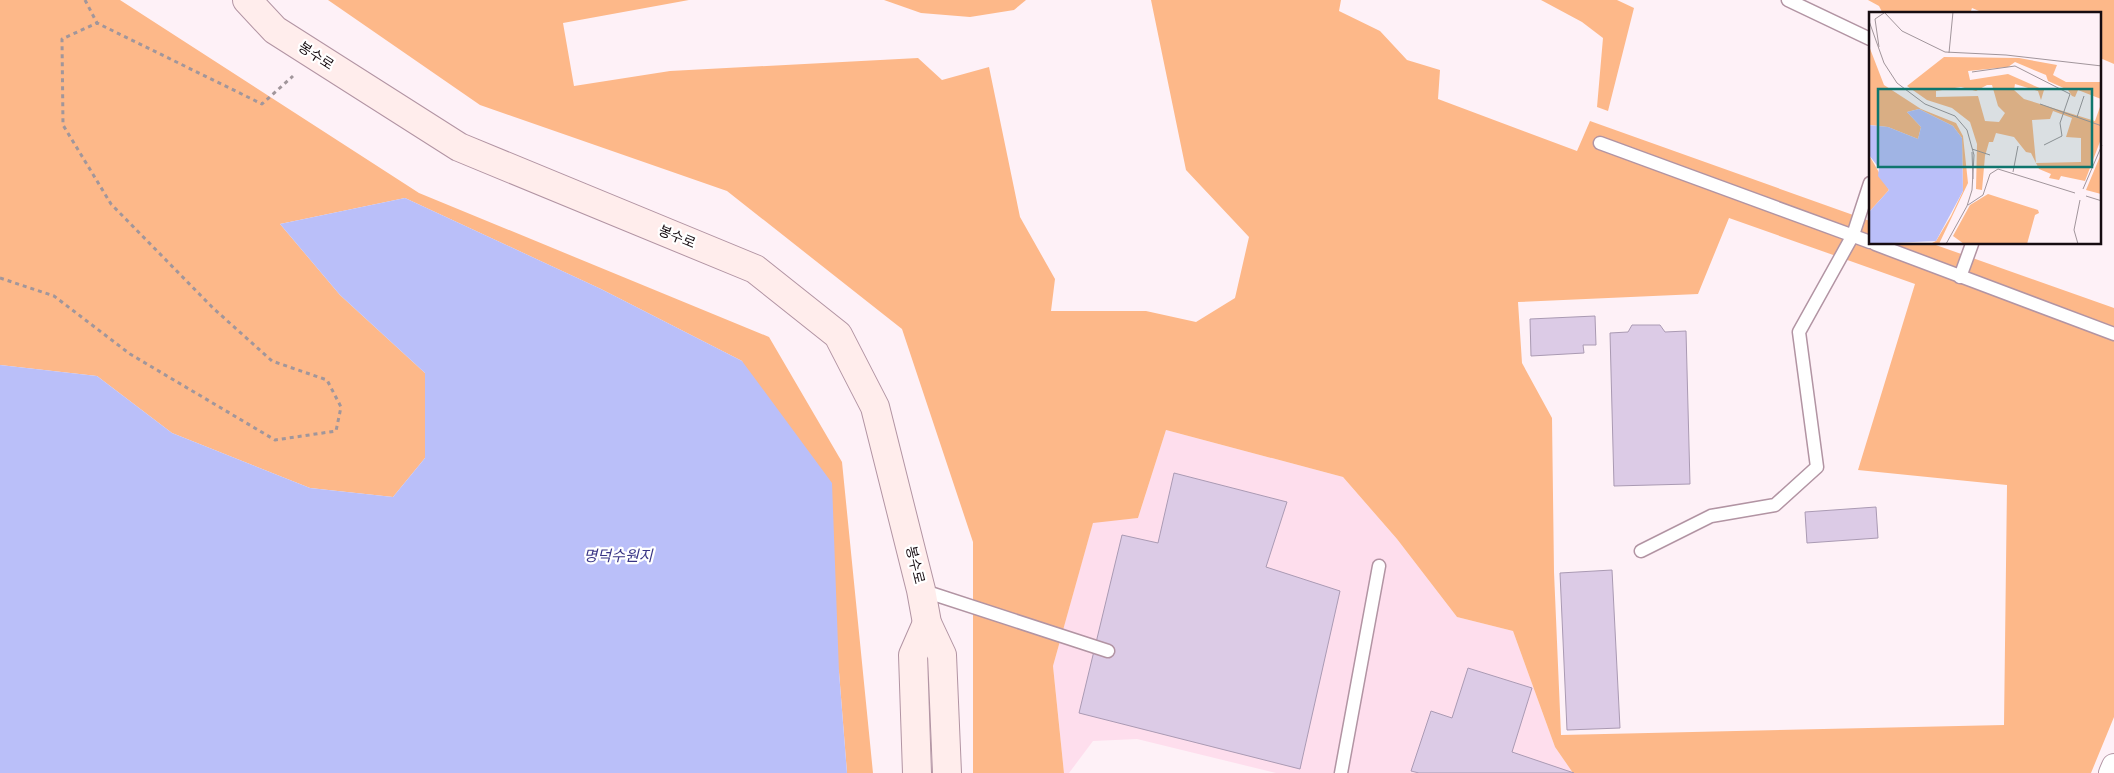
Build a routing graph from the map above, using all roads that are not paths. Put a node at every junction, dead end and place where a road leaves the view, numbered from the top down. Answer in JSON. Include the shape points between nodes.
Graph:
{"nodes":[{"id":1,"x":247,"y":0,"type":"edge"},
{"id":2,"x":1788,"y":0,"type":"edge"},
{"id":3,"x":1869,"y":39,"type":"edge"},
{"id":4,"x":1600,"y":143,"type":"dead end"},
{"id":5,"x":1869,"y":186,"type":"edge"},
{"id":6,"x":1853,"y":236,"type":"junction"},
{"id":7,"x":1869,"y":242,"type":"edge"},
{"id":8,"x":1877,"y":245,"type":"edge"},
{"id":9,"x":1972,"y":245,"type":"edge"},
{"id":10,"x":1960,"y":277,"type":"junction"},
{"id":11,"x":2114,"y":334,"type":"edge"},
{"id":12,"x":1641,"y":552,"type":"dead end"},
{"id":13,"x":1379,"y":566,"type":"dead end"},
{"id":14,"x":921,"y":590,"type":"junction"},
{"id":15,"x":927,"y":623,"type":"junction"},
{"id":16,"x":1108,"y":651,"type":"dead end"},
{"id":17,"x":2114,"y":766,"type":"edge"},
{"id":18,"x":918,"y":773,"type":"edge"},
{"id":19,"x":947,"y":773,"type":"edge"},
{"id":20,"x":1341,"y":773,"type":"edge"},
{"id":21,"x":2111,"y":773,"type":"edge"}],
"edges":[{"from":1,"to":14,"type":"main road","name":"봉수로","via":[[275,30],[459,147],[754,269],[838,335],[875,407]]},
{"from":2,"to":3,"type":"lane"},
{"from":4,"to":6,"type":"lane"},
{"from":5,"to":6,"type":"lane"},
{"from":6,"to":7,"type":"lane"},
{"from":6,"to":12,"type":"lane","via":[[1799,332],[1817,467],[1775,505],[1711,516]]},
{"from":8,"to":10,"type":"lane"},
{"from":9,"to":10,"type":"lane"},
{"from":10,"to":11,"type":"lane"},
{"from":13,"to":20,"type":"lane"},
{"from":14,"to":15,"type":"main road","name":"봉수로"},
{"from":14,"to":16,"type":"lane"},
{"from":15,"to":18,"type":"main road","via":[[913,655]]},
{"from":15,"to":19,"type":"main road","name":"봉수로","via":[[942,655]]},
{"from":17,"to":21,"type":"street"}]}
